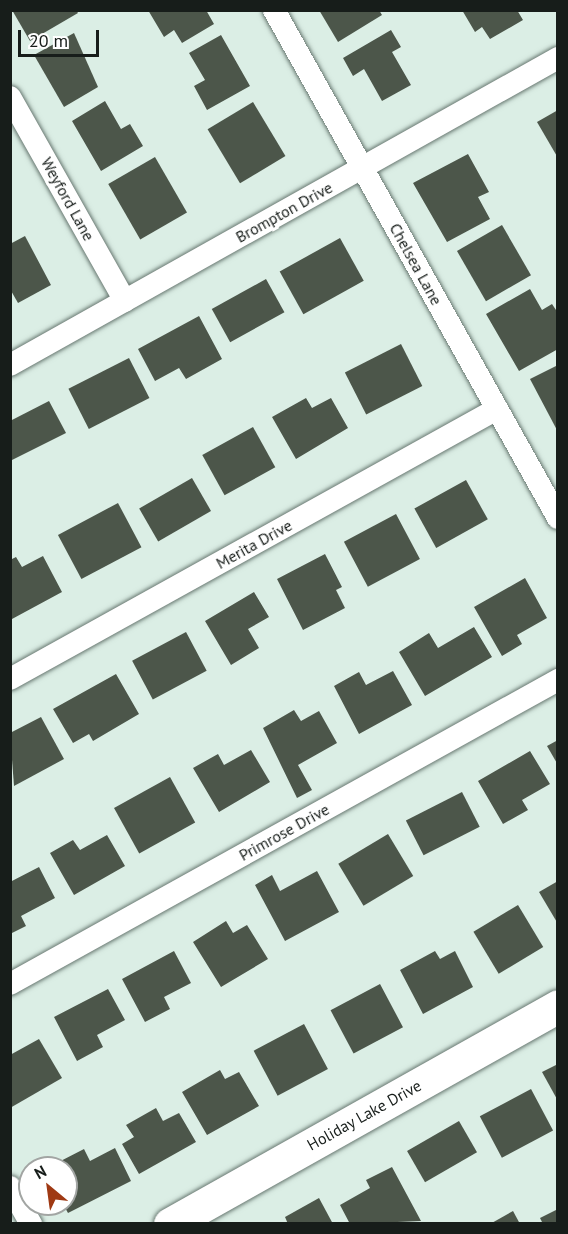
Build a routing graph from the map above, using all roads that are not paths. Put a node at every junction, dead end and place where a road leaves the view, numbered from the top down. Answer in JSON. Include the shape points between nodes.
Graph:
{"nodes":[{"id":1,"x":274,"y":10,"type":"edge"},
{"id":2,"x":558,"y":58,"type":"edge"},
{"id":3,"x":10,"y":97,"type":"edge"},
{"id":4,"x":362,"y":168,"type":"junction"},
{"id":5,"x":125,"y":301,"type":"junction"},
{"id":6,"x":10,"y":365,"type":"edge"},
{"id":7,"x":497,"y":409,"type":"junction"},
{"id":8,"x":558,"y":518,"type":"edge"},
{"id":9,"x":10,"y":679,"type":"edge"},
{"id":10,"x":558,"y":680,"type":"edge"},
{"id":11,"x":10,"y":984,"type":"edge"},
{"id":12,"x":558,"y":1006,"type":"edge"},
{"id":13,"x":10,"y":1187,"type":"edge"},
{"id":14,"x":31,"y":1224,"type":"edge"},
{"id":15,"x":170,"y":1224,"type":"edge"}],
"edges":[{"from":1,"to":4,"type":"street","name":"Chelsea Lane"},
{"from":2,"to":4,"type":"street","name":"Brompton Drive"},
{"from":3,"to":5,"type":"street","name":"Weyford Lane"},
{"from":4,"to":5,"type":"street","name":"Brompton Drive"},
{"from":4,"to":7,"type":"street","name":"Chelsea Lane"},
{"from":5,"to":6,"type":"street","name":"Brompton Drive"},
{"from":7,"to":8,"type":"street","name":"Chelsea Lane"},
{"from":7,"to":9,"type":"street","name":"Merita Drive"},
{"from":10,"to":11,"type":"street","name":"Primrose Drive"},
{"from":12,"to":15,"type":"street","name":"Holiday Lake Drive"},
{"from":13,"to":14,"type":"street"}]}
